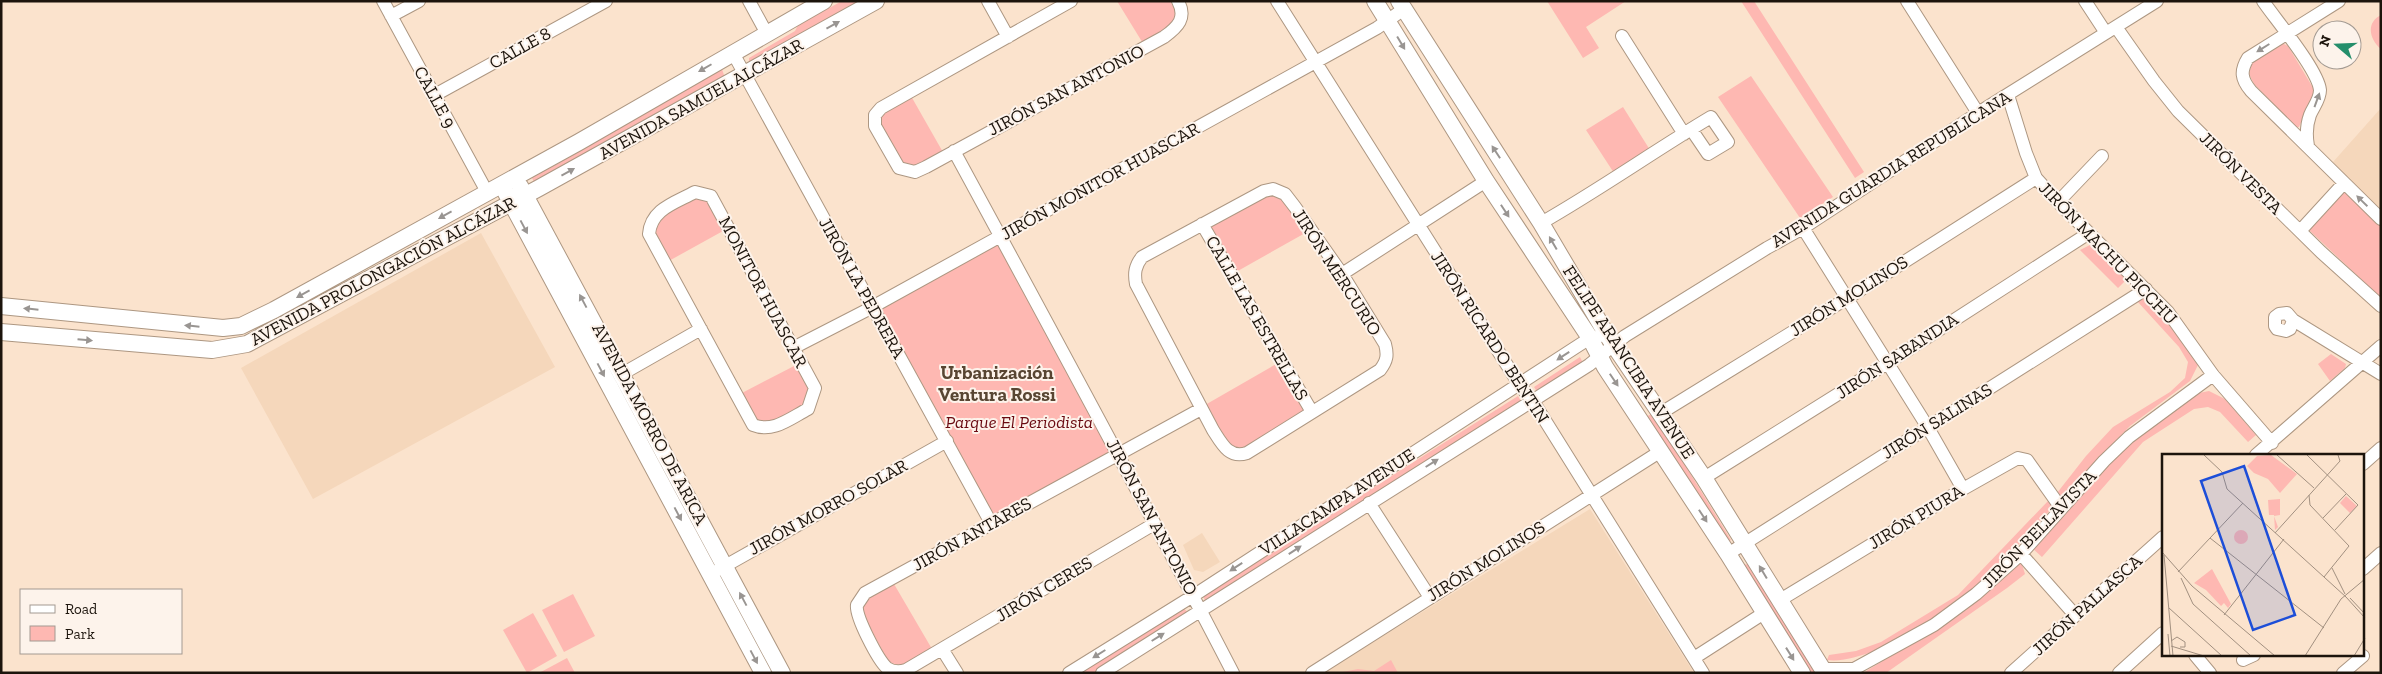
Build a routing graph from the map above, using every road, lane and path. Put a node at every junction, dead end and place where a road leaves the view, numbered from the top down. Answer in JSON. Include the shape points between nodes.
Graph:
{"nodes":[{"id":1,"x":383,"y":1,"type":"edge"},
{"id":2,"x":419,"y":1,"type":"edge"},
{"id":3,"x":606,"y":1,"type":"edge"},
{"id":4,"x":749,"y":1,"type":"edge"},
{"id":5,"x":824,"y":1,"type":"edge"},
{"id":6,"x":876,"y":1,"type":"edge"},
{"id":7,"x":988,"y":1,"type":"edge"},
{"id":8,"x":1071,"y":1,"type":"edge"},
{"id":9,"x":1178,"y":1,"type":"edge"},
{"id":10,"x":1277,"y":1,"type":"edge"},
{"id":11,"x":1376,"y":1,"type":"edge"},
{"id":12,"x":1907,"y":1,"type":"edge"},
{"id":13,"x":2085,"y":1,"type":"edge"},
{"id":14,"x":2157,"y":1,"type":"edge"},
{"id":15,"x":2263,"y":1,"type":"edge"},
{"id":16,"x":2339,"y":1,"type":"edge"},
{"id":17,"x":1401,"y":5,"type":"edge"},
{"id":18,"x":391,"y":16,"type":"junction"},
{"id":19,"x":1388,"y":21,"type":"junction"},
{"id":20,"x":2111,"y":30,"type":"junction"},
{"id":21,"x":767,"y":34,"type":"junction"},
{"id":22,"x":2286,"y":34,"type":"junction"},
{"id":23,"x":1622,"y":36,"type":"dead end"},
{"id":24,"x":1008,"y":37,"type":"junction"},
{"id":25,"x":733,"y":52,"type":"junction"},
{"id":26,"x":1315,"y":62,"type":"junction"},
{"id":27,"x":745,"y":74,"type":"junction"},
{"id":28,"x":2008,"y":95,"type":"junction"},
{"id":29,"x":433,"y":96,"type":"junction"},
{"id":30,"x":1978,"y":114,"type":"junction"},
{"id":31,"x":2308,"y":146,"type":"junction"},
{"id":32,"x":954,"y":151,"type":"junction"},
{"id":33,"x":2102,"y":156,"type":"dead end"},
{"id":34,"x":2036,"y":178,"type":"junction"},
{"id":35,"x":1486,"y":181,"type":"junction"},
{"id":36,"x":2344,"y":183,"type":"junction"},
{"id":37,"x":501,"y":184,"type":"junction"},
{"id":38,"x":518,"y":199,"type":"junction"},
{"id":39,"x":2058,"y":202,"type":"junction"},
{"id":40,"x":2381,"y":219,"type":"edge"},
{"id":41,"x":1541,"y":223,"type":"junction"},
{"id":42,"x":1202,"y":224,"type":"junction"},
{"id":43,"x":1418,"y":225,"type":"junction"},
{"id":44,"x":1802,"y":228,"type":"junction"},
{"id":45,"x":2300,"y":231,"type":"junction"},
{"id":46,"x":2088,"y":233,"type":"junction"},
{"id":47,"x":1000,"y":236,"type":"junction"},
{"id":48,"x":347,"y":270,"type":"junction"},
{"id":49,"x":1342,"y":274,"type":"junction"},
{"id":50,"x":356,"y":287,"type":"junction"},
{"id":51,"x":2146,"y":288,"type":"junction"},
{"id":52,"x":1846,"y":299,"type":"junction"},
{"id":53,"x":1,"y":306,"type":"edge"},
{"id":54,"x":2381,"y":306,"type":"edge"},
{"id":55,"x":872,"y":307,"type":"junction"},
{"id":56,"x":2293,"y":320,"type":"dead end"},
{"id":57,"x":701,"y":330,"type":"junction"},
{"id":58,"x":1,"y":332,"type":"edge"},
{"id":59,"x":1590,"y":338,"type":"junction"},
{"id":60,"x":1615,"y":339,"type":"junction"},
{"id":61,"x":2381,"y":346,"type":"edge"},
{"id":62,"x":793,"y":348,"type":"junction"},
{"id":63,"x":1600,"y":358,"type":"junction"},
{"id":64,"x":2363,"y":363,"type":"junction"},
{"id":65,"x":1886,"y":364,"type":"junction"},
{"id":66,"x":622,"y":374,"type":"junction"},
{"id":67,"x":2381,"y":374,"type":"edge"},
{"id":68,"x":2214,"y":375,"type":"junction"},
{"id":69,"x":1519,"y":384,"type":"junction"},
{"id":70,"x":1533,"y":401,"type":"junction"},
{"id":71,"x":1201,"y":409,"type":"junction"},
{"id":72,"x":1312,"y":412,"type":"junction"},
{"id":73,"x":1661,"y":413,"type":"junction"},
{"id":74,"x":1927,"y":426,"type":"junction"},
{"id":75,"x":947,"y":441,"type":"junction"},
{"id":76,"x":2272,"y":443,"type":"junction"},
{"id":77,"x":1661,"y":450,"type":"junction"},
{"id":78,"x":2380,"y":451,"type":"edge"},
{"id":79,"x":1119,"y":453,"type":"junction"},
{"id":80,"x":2257,"y":454,"type":"edge"},
{"id":81,"x":2364,"y":463,"type":"edge"},
{"id":82,"x":1704,"y":478,"type":"junction"},
{"id":83,"x":1963,"y":489,"type":"junction"},
{"id":84,"x":1590,"y":494,"type":"junction"},
{"id":85,"x":1369,"y":503,"type":"junction"},
{"id":86,"x":2061,"y":508,"type":"junction"},
{"id":87,"x":991,"y":523,"type":"junction"},
{"id":88,"x":1154,"y":524,"type":"junction"},
{"id":89,"x":2162,"y":538,"type":"edge"},
{"id":90,"x":1745,"y":543,"type":"junction"},
{"id":91,"x":2381,"y":553,"type":"edge"},
{"id":92,"x":1728,"y":554,"type":"junction"},
{"id":93,"x":2021,"y":554,"type":"junction"},
{"id":94,"x":726,"y":565,"type":"junction"},
{"id":95,"x":2364,"y":567,"type":"edge"},
{"id":96,"x":710,"y":575,"type":"junction"},
{"id":97,"x":1193,"y":596,"type":"junction"},
{"id":98,"x":1429,"y":596,"type":"junction"},
{"id":99,"x":1780,"y":600,"type":"junction"},
{"id":100,"x":1201,"y":610,"type":"junction"},
{"id":101,"x":1764,"y":613,"type":"junction"},
{"id":102,"x":2076,"y":614,"type":"junction"},
{"id":103,"x":2162,"y":634,"type":"edge"},
{"id":104,"x":938,"y":651,"type":"junction"},
{"id":105,"x":2196,"y":656,"type":"edge"},
{"id":106,"x":2363,"y":656,"type":"edge"},
{"id":107,"x":1694,"y":658,"type":"junction"},
{"id":108,"x":1824,"y":671,"type":"edge"},
{"id":109,"x":1853,"y":671,"type":"edge"},
{"id":110,"x":2209,"y":672,"type":"edge"},
{"id":111,"x":763,"y":673,"type":"edge"},
{"id":112,"x":782,"y":673,"type":"edge"},
{"id":113,"x":957,"y":673,"type":"edge"},
{"id":114,"x":1068,"y":673,"type":"edge"},
{"id":115,"x":1102,"y":673,"type":"edge"},
{"id":116,"x":1233,"y":673,"type":"edge"},
{"id":117,"x":1312,"y":673,"type":"edge"},
{"id":118,"x":1703,"y":673,"type":"edge"},
{"id":119,"x":1802,"y":673,"type":"edge"},
{"id":120,"x":2011,"y":673,"type":"edge"},
{"id":121,"x":2119,"y":673,"type":"edge"},
{"id":122,"x":2344,"y":673,"type":"edge"}],
"edges":[{"from":1,"to":18,"type":"street","name":"CALLE 9"},
{"from":2,"to":18,"type":"street"},
{"from":3,"to":29,"type":"street","name":"CALLE 8"},
{"from":4,"to":21,"type":"street"},
{"from":5,"to":21,"type":"main road","name":"AVENIDA SAMUEL ALCÁZAR"},
{"from":27,"to":6,"type":"main road","name":"AVENIDA SAMUEL ALCÁZAR","one_way":true},
{"from":7,"to":24,"type":"street"},
{"from":8,"to":24,"type":"street"},
{"from":9,"to":32,"type":"street","name":"JIRÓN SAN ANTONIO","via":[[1182,18],[1176,28],[1164,37]]},
{"from":10,"to":26,"type":"street","name":"JIRÓN RICARDO BENTIN"},
{"from":11,"to":19,"type":"main road","name":"FELIPE ARANCIBIA AVENUE"},
{"from":12,"to":30,"type":"street"},
{"from":13,"to":20,"type":"street","name":"JIRÓN VESTA"},
{"from":14,"to":20,"type":"street","name":"AVENIDA GUARDIA REPUBLICANA"},
{"from":15,"to":22,"type":"street"},
{"from":16,"to":22,"type":"street"},
{"from":17,"to":19,"type":"street","name":"JIRÓN MONITOR HUASCAR"},
{"from":41,"to":17,"type":"main road","name":"FELIPE ARANCIBIA AVENUE","one_way":true},
{"from":18,"to":29,"type":"street","name":"CALLE 9"},
{"from":19,"to":26,"type":"street","name":"JIRÓN MONITOR HUASCAR"},
{"from":19,"to":35,"type":"main road","name":"FELIPE ARANCIBIA AVENUE","one_way":true},
{"from":20,"to":28,"type":"street","name":"AVENIDA GUARDIA REPUBLICANA"},
{"from":20,"to":45,"type":"street","name":"JIRÓN VESTA","via":[[2178,111]]},
{"from":21,"to":25,"type":"main road","name":"AVENIDA SAMUEL ALCÁZAR"},
{"from":31,"to":22,"type":"street","one_way":true,"via":[[2307,125],[2320,92],[2314,74]]},
{"from":22,"to":31,"type":"street","one_way":true,"via":[[2248,58],[2242,76],[2251,91]]},
{"from":23,"to":41,"type":"street","via":[[1688,131]]},
{"from":24,"to":32,"type":"street","name":"JIRÓN SAN ANTONIO","via":[[881,108],[876,115],[875,126],[899,168],[915,172]]},
{"from":25,"to":27,"type":"street","name":"JIRÓN LA PEDRERA"},
{"from":25,"to":37,"type":"main road","name":"AVENIDA SAMUEL ALCÁZAR","one_way":true},
{"from":26,"to":43,"type":"street","name":"JIRÓN RICARDO BENTIN"},
{"from":26,"to":47,"type":"street","name":"JIRÓN MONITOR HUASCAR"},
{"from":38,"to":27,"type":"main road","name":"AVENIDA SAMUEL ALCÁZAR","one_way":true},
{"from":27,"to":55,"type":"street","name":"JIRÓN LA PEDRERA"},
{"from":28,"to":30,"type":"street","name":"AVENIDA GUARDIA REPUBLICANA"},
{"from":28,"to":34,"type":"street","name":"JIRÓN MACHU PICCHU"},
{"from":29,"to":37,"type":"street","name":"CALLE 9"},
{"from":30,"to":44,"type":"street","name":"AVENIDA GUARDIA REPUBLICANA"},
{"from":31,"to":36,"type":"street"},
{"from":32,"to":47,"type":"street","name":"JIRÓN SAN ANTONIO"},
{"from":33,"to":39,"type":"street"},
{"from":34,"to":39,"type":"street","name":"JIRÓN MACHU PICCHU"},
{"from":34,"to":52,"type":"street","name":"JIRÓN MOLINOS"},
{"from":35,"to":43,"type":"street"},
{"from":35,"to":59,"type":"main road","name":"FELIPE ARANCIBIA AVENUE","one_way":true},
{"from":40,"to":36,"type":"street","one_way":true},
{"from":36,"to":45,"type":"street"},
{"from":37,"to":38,"type":"main road","name":"AVENIDA MORRO DE ARICA"},
{"from":37,"to":48,"type":"main road","name":"AVENIDA PROLONGACIÓN ALCÁZAR","one_way":true},
{"from":38,"to":50,"type":"main road","name":"AVENIDA PROLONGACIÓN ALCÁZAR"},
{"from":66,"to":38,"type":"main road","name":"AVENIDA MORRO DE ARICA","one_way":true},
{"from":38,"to":96,"type":"main road","name":"AVENIDA MORRO DE ARICA","one_way":true},
{"from":39,"to":46,"type":"street","name":"JIRÓN MACHU PICCHU"},
{"from":60,"to":41,"type":"main road","name":"FELIPE ARANCIBIA AVENUE","one_way":true},
{"from":42,"to":49,"type":"street","name":"JIRÓN MERCURIO","via":[[1264,191],[1278,190],[1295,207]]},
{"from":42,"to":71,"type":"street","via":[[1142,257],[1134,274],[1136,284]]},
{"from":42,"to":72,"type":"street","name":"CALLE LAS ESTRELLAS"},
{"from":43,"to":49,"type":"street"},
{"from":43,"to":69,"type":"street","name":"JIRÓN RICARDO BENTIN"},
{"from":44,"to":52,"type":"street"},
{"from":44,"to":60,"type":"street","name":"AVENIDA GUARDIA REPUBLICANA"},
{"from":45,"to":54,"type":"street","name":"JIRÓN VESTA"},
{"from":46,"to":51,"type":"street","name":"JIRÓN MACHU PICCHU"},
{"from":46,"to":65,"type":"street","name":"JIRÓN SABANDIA"},
{"from":47,"to":55,"type":"street","name":"JIRÓN MONITOR HUASCAR"},
{"from":47,"to":79,"type":"street","name":"JIRÓN SAN ANTONIO"},
{"from":48,"to":50,"type":"main road"},
{"from":48,"to":53,"type":"main road","name":"AVENIDA PROLONGACIÓN ALCÁZAR","one_way":true,"via":[[241,326],[223,328]]},
{"from":49,"to":72,"type":"street","name":"JIRÓN MERCURIO","via":[[1385,344],[1387,358],[1380,370]]},
{"from":58,"to":50,"type":"main road","name":"AVENIDA PROLONGACIÓN ALCÁZAR","one_way":true,"via":[[186,349],[234,348]]},
{"from":51,"to":68,"type":"street","name":"JIRÓN MACHU PICCHU"},
{"from":51,"to":74,"type":"street","name":"JIRÓN SALINAS"},
{"from":52,"to":65,"type":"street"},
{"from":52,"to":73,"type":"street","name":"JIRÓN MOLINOS"},
{"from":55,"to":62,"type":"street","name":"JIRÓN MONITOR HUASCAR"},
{"from":55,"to":75,"type":"street","name":"JIRÓN LA PEDRERA"},
{"from":56,"to":64,"type":"street"},
{"from":57,"to":62,"type":"street","name":"MONITOR HUASCAR","via":[[752,425],[762,429],[772,428],[808,409],[813,398],[815,388]]},
{"from":57,"to":62,"type":"street","name":"MONITOR HUASCAR","via":[[649,234],[654,215],[694,192],[711,196]]},
{"from":57,"to":66,"type":"street"},
{"from":59,"to":60,"type":"street","name":"VILLACAMPA AVENUE"},
{"from":59,"to":63,"type":"main road","name":"FELIPE ARANCIBIA AVENUE"},
{"from":59,"to":69,"type":"street","name":"VILLACAMPA AVENUE","one_way":true},
{"from":60,"to":63,"type":"street","name":"VILLACAMPA AVENUE"},
{"from":60,"to":73,"type":"main road","name":"FELIPE ARANCIBIA AVENUE"},
{"from":61,"to":64,"type":"street"},
{"from":63,"to":70,"type":"street","name":"VILLACAMPA AVENUE"},
{"from":63,"to":77,"type":"main road","name":"FELIPE ARANCIBIA AVENUE","one_way":true},
{"from":64,"to":67,"type":"street"},
{"from":64,"to":76,"type":"street"},
{"from":65,"to":74,"type":"street"},
{"from":65,"to":82,"type":"street","name":"JIRÓN SABANDIA"},
{"from":66,"to":94,"type":"main road","name":"AVENIDA MORRO DE ARICA"},
{"from":68,"to":76,"type":"street","name":"JIRÓN MACHU PICCHU"},
{"from":68,"to":86,"type":"street","name":"JIRÓN BELLAVISTA","via":[[2129,437]]},
{"from":69,"to":70,"type":"street","name":"JIRÓN RICARDO BENTIN"},
{"from":69,"to":97,"type":"street","name":"VILLACAMPA AVENUE","one_way":true},
{"from":70,"to":84,"type":"street","name":"JIRÓN RICARDO BENTIN"},
{"from":85,"to":70,"type":"street","name":"VILLACAMPA AVENUE","one_way":true},
{"from":71,"to":72,"type":"street","via":[[1223,445],[1229,452],[1240,455]]},
{"from":71,"to":79,"type":"street","name":"JIRÓN ANTARES"},
{"from":73,"to":82,"type":"main road","name":"FELIPE ARANCIBIA AVENUE"},
{"from":74,"to":83,"type":"street"},
{"from":74,"to":90,"type":"street","name":"JIRÓN SALINAS"},
{"from":75,"to":87,"type":"street","name":"JIRÓN LA PEDRERA"},
{"from":75,"to":94,"type":"street","name":"JIRÓN MORRO SOLAR"},
{"from":76,"to":80,"type":"street"},
{"from":77,"to":84,"type":"street","name":"JIRÓN MOLINOS"},
{"from":77,"to":92,"type":"main road","name":"FELIPE ARANCIBIA AVENUE","one_way":true},
{"from":78,"to":81,"type":"street"},
{"from":79,"to":87,"type":"street","name":"JIRÓN ANTARES"},
{"from":79,"to":88,"type":"street","name":"JIRÓN SAN ANTONIO"},
{"from":82,"to":90,"type":"main road","name":"FELIPE ARANCIBIA AVENUE"},
{"from":83,"to":86,"type":"street","name":"JIRÓN PIURA","via":[[2018,458],[2027,460]]},
{"from":83,"to":99,"type":"street","name":"JIRÓN PIURA"},
{"from":84,"to":98,"type":"street","name":"JIRÓN MOLINOS"},
{"from":84,"to":107,"type":"street","name":"JIRÓN RICARDO BENTIN"},
{"from":85,"to":98,"type":"street"},
{"from":100,"to":85,"type":"street","name":"VILLACAMPA AVENUE","one_way":true},
{"from":86,"to":93,"type":"street","name":"JIRÓN BELLAVISTA"},
{"from":87,"to":104,"type":"street","name":"JIRÓN ANTARES","via":[[865,593],[856,605],[857,617],[888,668],[906,670]]},
{"from":88,"to":97,"type":"street","name":"JIRÓN SAN ANTONIO"},
{"from":88,"to":104,"type":"street","name":"JIRÓN CERES"},
{"from":89,"to":102,"type":"street","name":"JIRÓN PALLASCA"},
{"from":90,"to":92,"type":"street","name":"JIRÓN SALINAS"},
{"from":99,"to":90,"type":"main road","name":"FELIPE ARANCIBIA AVENUE","one_way":true},
{"from":91,"to":95,"type":"street"},
{"from":92,"to":101,"type":"main road","name":"FELIPE ARANCIBIA AVENUE"},
{"from":93,"to":102,"type":"street"},
{"from":93,"to":109,"type":"street","name":"JIRÓN BELLAVISTA","via":[[1949,615]]},
{"from":94,"to":96,"type":"street","name":"JIRÓN MORRO SOLAR"},
{"from":112,"to":94,"type":"main road","name":"AVENIDA MORRO DE ARICA","one_way":true},
{"from":96,"to":111,"type":"main road","name":"AVENIDA MORRO DE ARICA","one_way":true},
{"from":97,"to":100,"type":"street","name":"JIRÓN SAN ANTONIO"},
{"from":97,"to":114,"type":"street","name":"VILLACAMPA AVENUE","one_way":true},
{"from":98,"to":117,"type":"street","name":"JIRÓN MOLINOS"},
{"from":99,"to":108,"type":"main road","name":"FELIPE ARANCIBIA AVENUE"},
{"from":115,"to":100,"type":"street","name":"VILLACAMPA AVENUE","one_way":true},
{"from":100,"to":116,"type":"street","name":"JIRÓN SAN ANTONIO"},
{"from":101,"to":107,"type":"street"},
{"from":101,"to":119,"type":"main road","name":"FELIPE ARANCIBIA AVENUE","one_way":true},
{"from":102,"to":120,"type":"street","name":"JIRÓN PALLASCA"},
{"from":103,"to":121,"type":"street"},
{"from":104,"to":113,"type":"street"},
{"from":105,"to":110,"type":"street"},
{"from":106,"to":122,"type":"street"},
{"from":107,"to":118,"type":"street","name":"JIRÓN RICARDO BENTIN"},
{"from":108,"to":109,"type":"street","name":"JIRÓN BELLAVISTA"}]}
